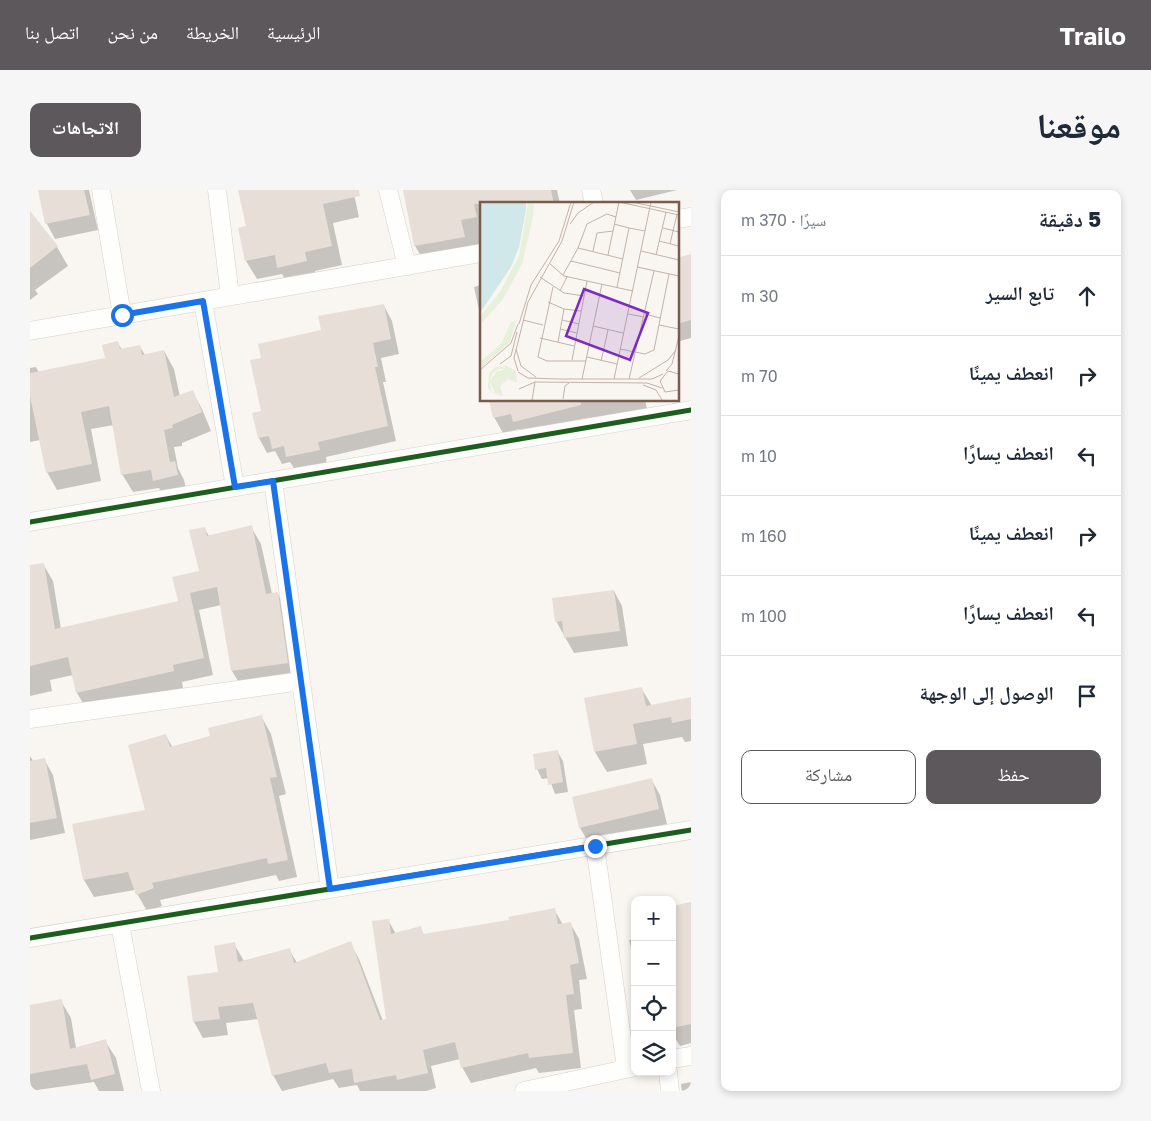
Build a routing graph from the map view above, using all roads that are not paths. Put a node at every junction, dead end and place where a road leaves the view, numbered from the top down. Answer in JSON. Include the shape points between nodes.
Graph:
{"nodes":[{"id":1,"x":101,"y":190,"type":"edge"},
{"id":2,"x":217,"y":190,"type":"edge"},
{"id":3,"x":388,"y":190,"type":"edge"},
{"id":4,"x":691,"y":217,"type":"edge"},
{"id":5,"x":678,"y":219,"type":"edge"},
{"id":6,"x":480,"y":253,"type":"edge"},
{"id":7,"x":407,"y":266,"type":"junction"},
{"id":8,"x":230,"y":296,"type":"junction"},
{"id":9,"x":203,"y":301,"type":"junction"},
{"id":10,"x":122,"y":315,"type":"junction"},
{"id":11,"x":30,"y":330,"type":"edge"},
{"id":12,"x":691,"y":410,"type":"edge"},
{"id":13,"x":273,"y":481,"type":"junction"},
{"id":14,"x":235,"y":487,"type":"junction"},
{"id":15,"x":30,"y":522,"type":"edge"},
{"id":16,"x":301,"y":681,"type":"junction"},
{"id":17,"x":30,"y":719,"type":"edge"},
{"id":18,"x":691,"y":830,"type":"edge"},
{"id":19,"x":595,"y":846,"type":"junction"},
{"id":20,"x":330,"y":889,"type":"junction"},
{"id":21,"x":120,"y":924,"type":"junction"},
{"id":22,"x":30,"y":938,"type":"edge"},
{"id":23,"x":691,"y":1056,"type":"edge"},
{"id":24,"x":676,"y":1058,"type":"edge"},
{"id":25,"x":630,"y":1067,"type":"edge"},
{"id":26,"x":668,"y":1076,"type":"edge"},
{"id":27,"x":151,"y":1091,"type":"edge"},
{"id":28,"x":524,"y":1091,"type":"edge"},
{"id":29,"x":670,"y":1091,"type":"edge"}],
"edges":[{"from":1,"to":10,"type":"street"},
{"from":2,"to":8,"type":"street"},
{"from":3,"to":7,"type":"street"},
{"from":4,"to":5,"type":"street"},
{"from":6,"to":7,"type":"street"},
{"from":7,"to":8,"type":"street"},
{"from":8,"to":9,"type":"street"},
{"from":9,"to":10,"type":"street"},
{"from":9,"to":14,"type":"street"},
{"from":10,"to":11,"type":"street"},
{"from":12,"to":13,"type":"street"},
{"from":13,"to":14,"type":"street"},
{"from":13,"to":16,"type":"street"},
{"from":14,"to":15,"type":"street"},
{"from":16,"to":17,"type":"street"},
{"from":16,"to":20,"type":"street"},
{"from":18,"to":19,"type":"street"},
{"from":19,"to":20,"type":"street"},
{"from":19,"to":25,"type":"street"},
{"from":20,"to":21,"type":"street"},
{"from":21,"to":22,"type":"street"},
{"from":21,"to":27,"type":"street"},
{"from":23,"to":24,"type":"street"},
{"from":25,"to":28,"type":"street"},
{"from":26,"to":29,"type":"street"}]}
